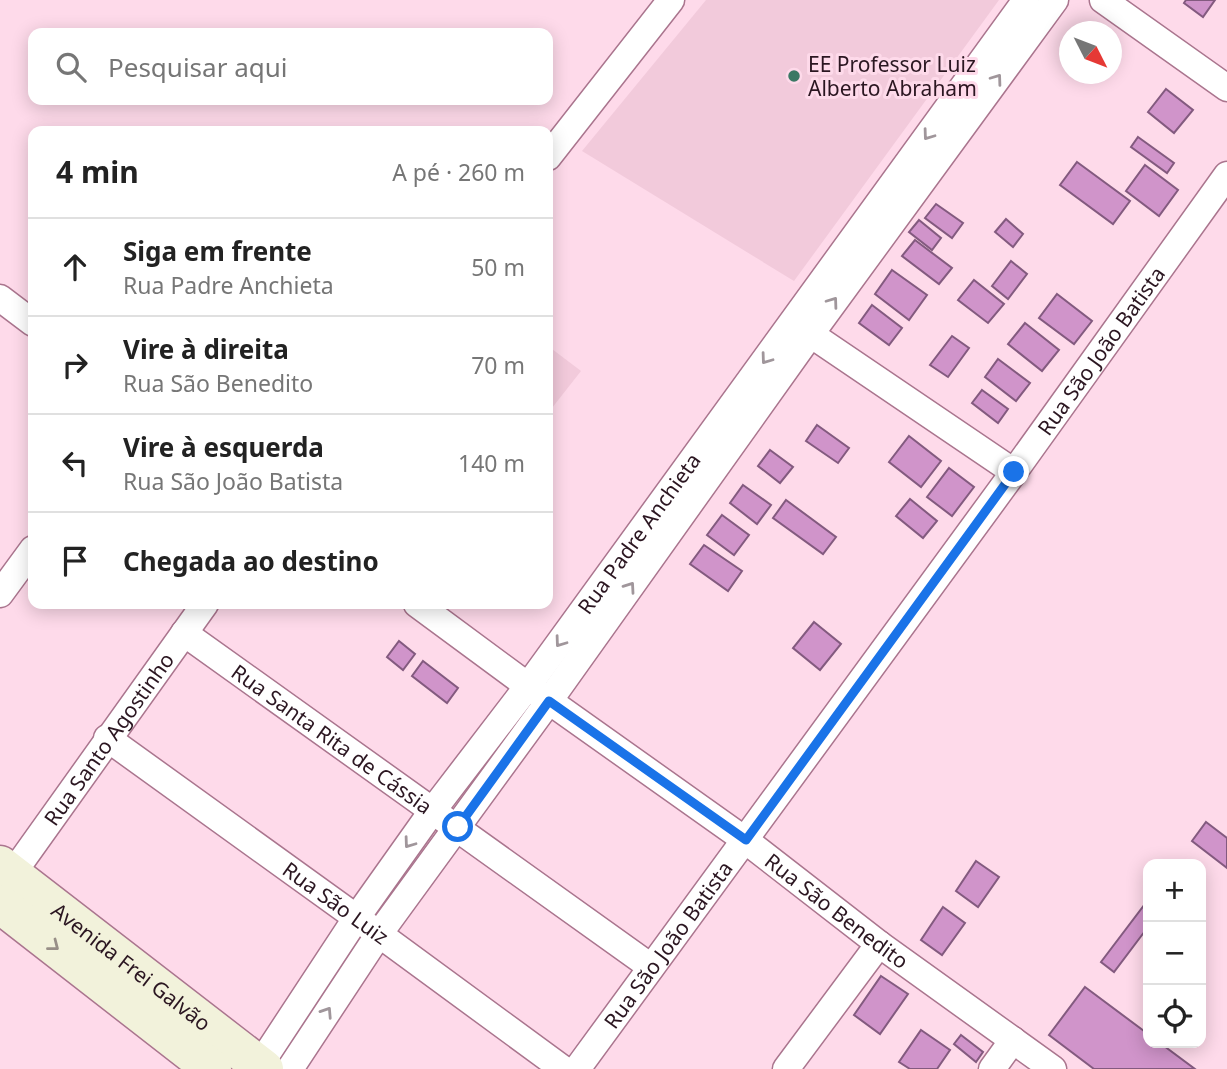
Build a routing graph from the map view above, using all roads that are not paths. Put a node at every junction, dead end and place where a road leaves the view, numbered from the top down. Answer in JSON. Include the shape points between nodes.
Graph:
{"nodes":[{"id":1,"x":671,"y":0,"type":"edge"},
{"id":2,"x":1026,"y":0,"type":"edge"},
{"id":3,"x":1055,"y":0,"type":"edge"},
{"id":4,"x":1103,"y":0,"type":"edge"},
{"id":5,"x":1227,"y":88,"type":"edge"},
{"id":6,"x":553,"y":152,"type":"edge"},
{"id":7,"x":1227,"y":175,"type":"edge"},
{"id":8,"x":3,"y":306,"type":"edge"},
{"id":9,"x":28,"y":320,"type":"edge"},
{"id":10,"x":801,"y":328,"type":"junction"},
{"id":11,"x":1014,"y":472,"type":"junction"},
{"id":12,"x":28,"y":556,"type":"edge"},
{"id":13,"x":0,"y":594,"type":"edge"},
{"id":14,"x":201,"y":609,"type":"edge"},
{"id":15,"x":424,"y":609,"type":"edge"},
{"id":16,"x":184,"y":633,"type":"junction"},
{"id":17,"x":538,"y":694,"type":"junction"},
{"id":18,"x":107,"y":738,"type":"junction"},
{"id":19,"x":433,"y":810,"type":"junction"},
{"id":20,"x":458,"y":827,"type":"junction"},
{"id":21,"x":746,"y":840,"type":"junction"},
{"id":22,"x":3,"y":884,"type":"edge"},
{"id":23,"x":356,"y":917,"type":"junction"},
{"id":24,"x":379,"y":934,"type":"junction"},
{"id":25,"x":879,"y":944,"type":"junction"},
{"id":26,"x":651,"y":967,"type":"junction"},
{"id":27,"x":1013,"y":1040,"type":"junction"},
{"id":28,"x":268,"y":1068,"type":"edge"},
{"id":29,"x":212,"y":1069,"type":"edge"},
{"id":30,"x":563,"y":1069,"type":"edge"},
{"id":31,"x":577,"y":1069,"type":"edge"},
{"id":32,"x":786,"y":1069,"type":"edge"},
{"id":33,"x":992,"y":1069,"type":"edge"},
{"id":34,"x":1053,"y":1069,"type":"edge"}],
"edges":[{"from":1,"to":6,"type":"street"},
{"from":2,"to":10,"type":"street","name":"Rua Padre Anchieta","one_way":true},
{"from":10,"to":3,"type":"street","name":"Rua Padre Anchieta","one_way":true},
{"from":4,"to":5,"type":"street"},
{"from":7,"to":11,"type":"street","name":"Rua São João Batista"},
{"from":8,"to":9,"type":"street"},
{"from":10,"to":11,"type":"street"},
{"from":10,"to":17,"type":"street","name":"Rua Padre Anchieta"},
{"from":11,"to":21,"type":"street","name":"Rua São João Batista"},
{"from":12,"to":13,"type":"street"},
{"from":14,"to":16,"type":"street","name":"Rua Santo Agostinho"},
{"from":15,"to":17,"type":"street","name":"Rua São Benedito"},
{"from":16,"to":18,"type":"street","name":"Rua Santo Agostinho"},
{"from":16,"to":19,"type":"street","name":"Rua Santa Rita de Cássia"},
{"from":17,"to":19,"type":"street","name":"Rua Padre Anchieta"},
{"from":17,"to":20,"type":"street","name":"Rua Padre Anchieta"},
{"from":17,"to":21,"type":"street","name":"Rua São Benedito"},
{"from":18,"to":22,"type":"street","name":"Rua Santo Agostinho"},
{"from":18,"to":23,"type":"street","name":"Rua São Luiz"},
{"from":19,"to":20,"type":"street","name":"Rua Santa Rita de Cássia"},
{"from":19,"to":23,"type":"street","name":"Rua Padre Anchieta","one_way":true},
{"from":20,"to":24,"type":"street","name":"Rua Padre Anchieta"},
{"from":20,"to":26,"type":"street","name":"Rua Santa Rita de Cássia"},
{"from":21,"to":25,"type":"street","name":"Rua São Benedito"},
{"from":21,"to":26,"type":"street","name":"Rua São João Batista"},
{"from":22,"to":28,"type":"street","name":"Avenida Frei Galvão"},
{"from":22,"to":29,"type":"street","name":"Avenida Frei Galvão","one_way":true},
{"from":23,"to":24,"type":"street","name":"Rua São Luiz"},
{"from":23,"to":28,"type":"street","name":"Rua Padre Anchieta"},
{"from":28,"to":24,"type":"street","name":"Rua Padre Anchieta","one_way":true},
{"from":24,"to":30,"type":"street","name":"Rua São Luiz"},
{"from":25,"to":27,"type":"street","name":"Rua São Benedito"},
{"from":25,"to":32,"type":"street"},
{"from":26,"to":31,"type":"street","name":"Rua São João Batista"},
{"from":27,"to":33,"type":"street"},
{"from":27,"to":34,"type":"street","name":"Rua São Benedito"}]}
